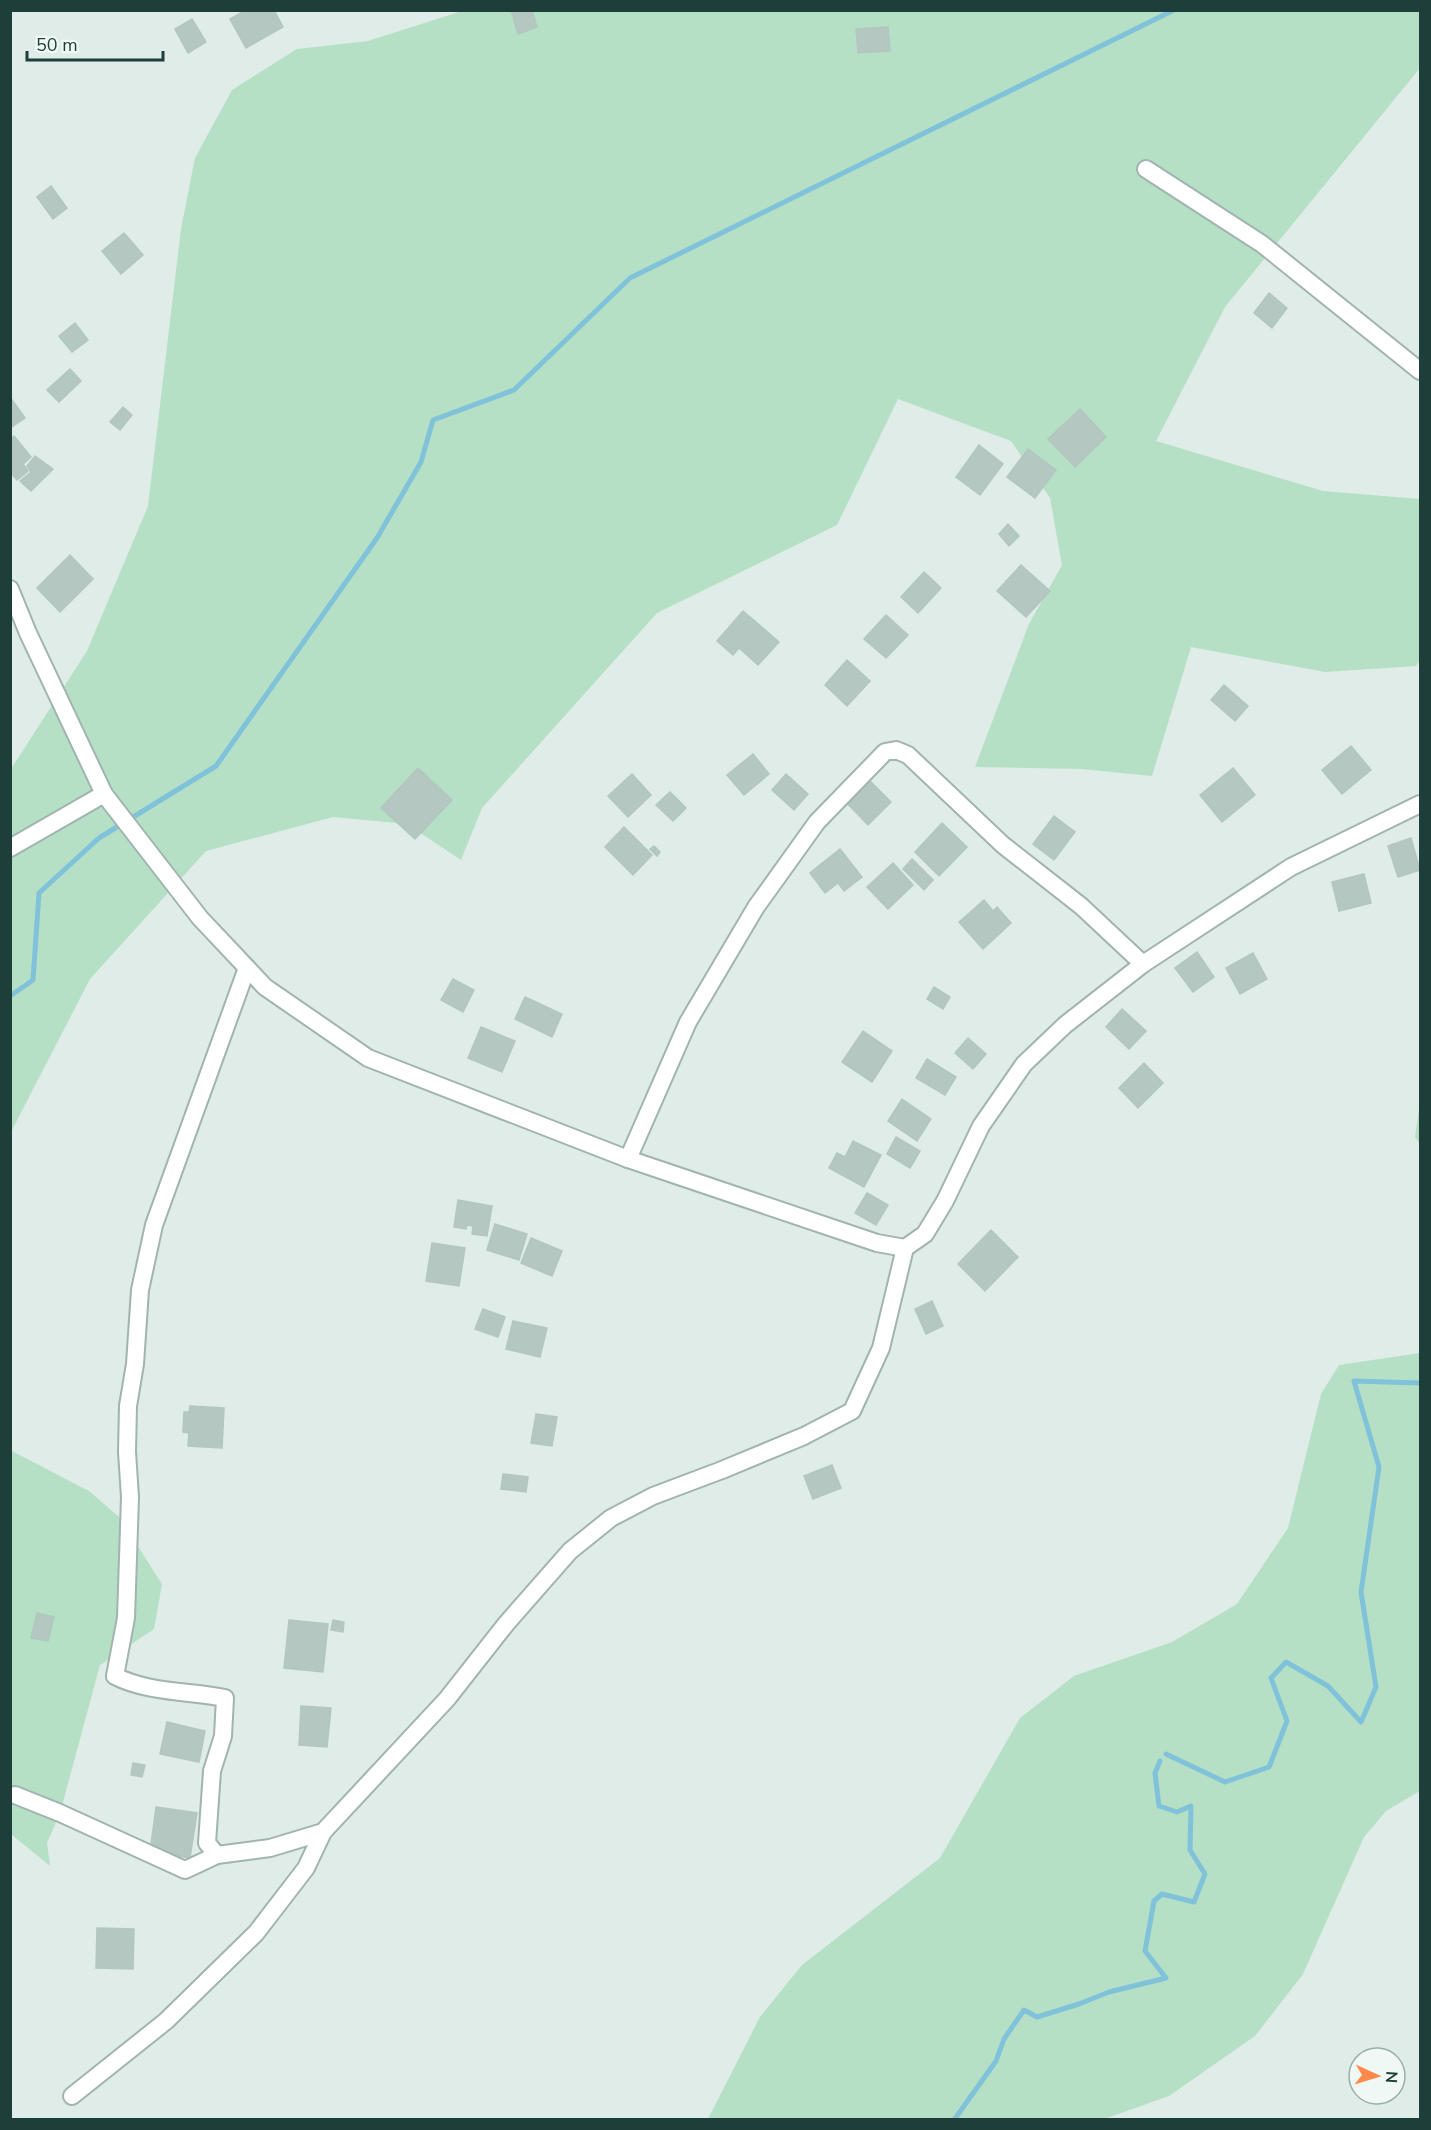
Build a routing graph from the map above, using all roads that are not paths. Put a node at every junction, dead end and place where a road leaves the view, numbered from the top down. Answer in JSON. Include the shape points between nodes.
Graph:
{"nodes":[{"id":1,"x":1146,"y":169,"type":"dead end"},
{"id":2,"x":1420,"y":371,"type":"edge"},
{"id":3,"x":10,"y":589,"type":"edge"},
{"id":4,"x":104,"y":794,"type":"junction"},
{"id":5,"x":1420,"y":804,"type":"edge"},
{"id":6,"x":10,"y":848,"type":"edge"},
{"id":7,"x":1143,"y":964,"type":"junction"},
{"id":8,"x":247,"y":968,"type":"junction"},
{"id":9,"x":628,"y":1159,"type":"junction"},
{"id":10,"x":905,"y":1248,"type":"junction"},
{"id":11,"x":15,"y":1795,"type":"dead end"},
{"id":12,"x":323,"y":1832,"type":"junction"},
{"id":13,"x":217,"y":1855,"type":"junction"},
{"id":14,"x":72,"y":2096,"type":"dead end"}],
"edges":[{"from":1,"to":2,"type":"street","via":[[1262,244]]},
{"from":3,"to":4,"type":"street"},
{"from":4,"to":6,"type":"street"},
{"from":4,"to":8,"type":"street","via":[[200,918]]},
{"from":5,"to":7,"type":"street","via":[[1291,867]]},
{"from":7,"to":9,"type":"street","via":[[908,755],[896,750],[885,752],[817,822],[756,907],[688,1022]]},
{"from":7,"to":10,"type":"street","via":[[1065,1025],[1024,1064],[981,1126],[925,1234]]},
{"from":8,"to":9,"type":"street","via":[[265,987],[368,1058]]},
{"from":8,"to":13,"type":"street","via":[[154,1225],[140,1290],[128,1406],[126,1618],[116,1676],[127,1682],[225,1698],[223,1736],[212,1771],[207,1843]]},
{"from":9,"to":10,"type":"street","via":[[877,1243]]},
{"from":10,"to":12,"type":"street","via":[[881,1348],[852,1411],[804,1436],[653,1496],[611,1518],[570,1551],[447,1699]]},
{"from":11,"to":13,"type":"street","via":[[185,1870]]},
{"from":12,"to":13,"type":"street","via":[[270,1848]]},
{"from":12,"to":14,"type":"street","via":[[306,1868],[256,1933],[166,2021]]}]}
